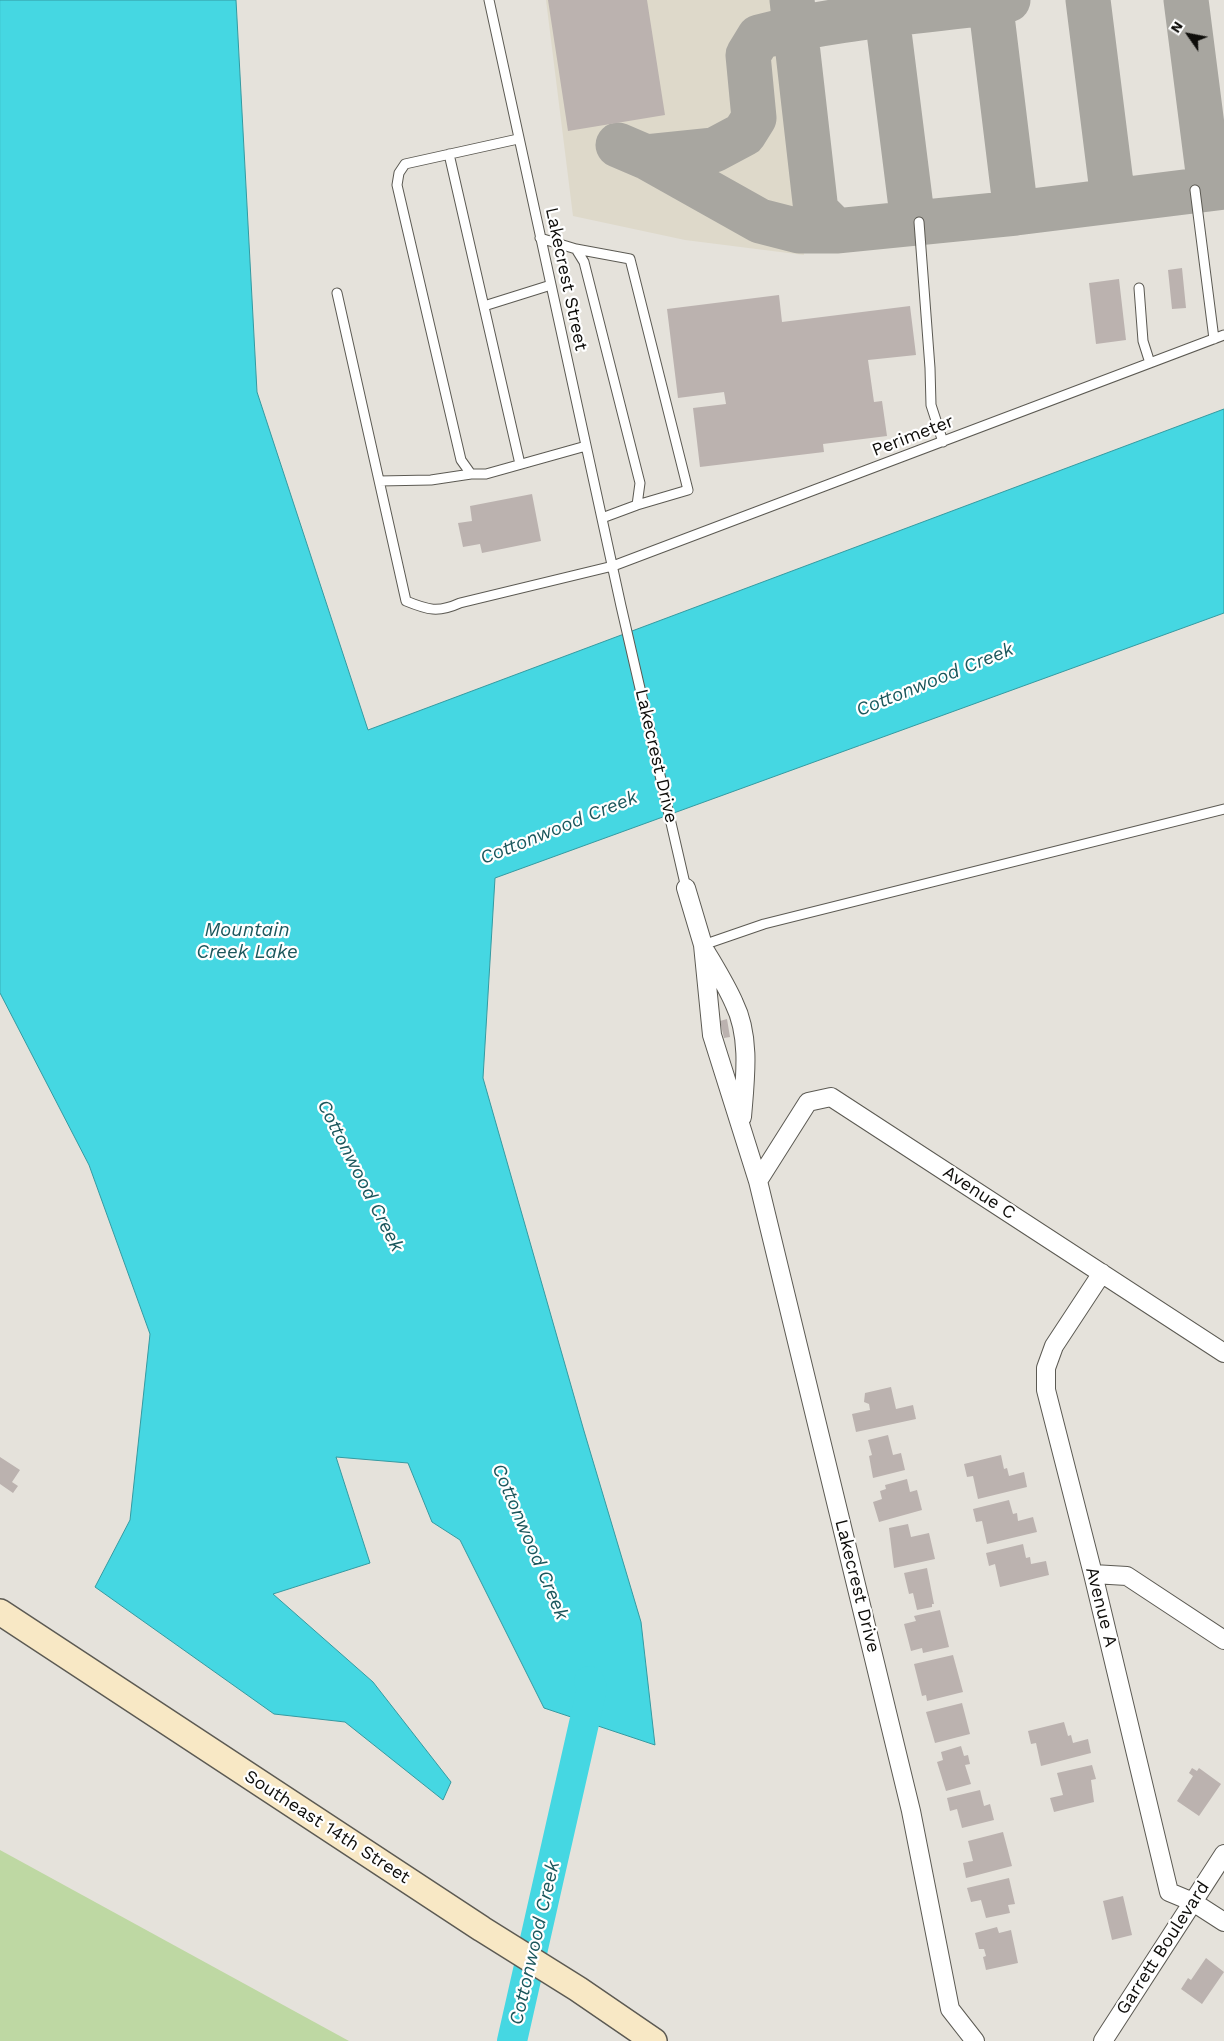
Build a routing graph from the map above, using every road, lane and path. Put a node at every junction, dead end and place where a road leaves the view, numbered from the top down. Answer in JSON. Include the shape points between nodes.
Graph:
{"nodes":[{"id":1,"x":489,"y":0,"type":"edge"},
{"id":2,"x":518,"y":139,"type":"junction"},
{"id":3,"x":449,"y":154,"type":"junction"},
{"id":4,"x":1195,"y":190,"type":"dead end"},
{"id":5,"x":919,"y":222,"type":"dead end"},
{"id":6,"x":540,"y":238,"type":"junction"},
{"id":7,"x":576,"y":249,"type":"junction"},
{"id":8,"x":551,"y":285,"type":"junction"},
{"id":9,"x":1139,"y":288,"type":"dead end"},
{"id":10,"x":337,"y":294,"type":"dead end"},
{"id":11,"x":484,"y":306,"type":"junction"},
{"id":12,"x":1224,"y":335,"type":"edge"},
{"id":13,"x":1214,"y":339,"type":"junction"},
{"id":14,"x":1150,"y":363,"type":"junction"},
{"id":15,"x":943,"y":442,"type":"junction"},
{"id":16,"x":586,"y":446,"type":"junction"},
{"id":17,"x":520,"y":464,"type":"junction"},
{"id":18,"x":471,"y":474,"type":"junction"},
{"id":19,"x":379,"y":481,"type":"junction"},
{"id":20,"x":637,"y":504,"type":"junction"},
{"id":21,"x":602,"y":518,"type":"junction"},
{"id":22,"x":613,"y":566,"type":"junction"},
{"id":23,"x":1224,"y":809,"type":"edge"},
{"id":24,"x":686,"y":888,"type":"joint"},
{"id":25,"x":703,"y":945,"type":"junction"},
{"id":26,"x":741,"y":1127,"type":"junction"},
{"id":27,"x":758,"y":1181,"type":"junction"},
{"id":28,"x":1102,"y":1273,"type":"junction"},
{"id":29,"x":1224,"y":1353,"type":"edge"},
{"id":30,"x":1093,"y":1574,"type":"junction"},
{"id":31,"x":0,"y":1612,"type":"edge"},
{"id":32,"x":1224,"y":1640,"type":"edge"},
{"id":33,"x":1224,"y":1854,"type":"edge"},
{"id":34,"x":1193,"y":1902,"type":"junction"},
{"id":35,"x":1224,"y":1922,"type":"edge"},
{"id":36,"x":654,"y":2041,"type":"edge"},
{"id":37,"x":975,"y":2041,"type":"edge"},
{"id":38,"x":1103,"y":2041,"type":"edge"}],
"edges":[{"from":1,"to":2,"type":"lane","name":"Lakecrest Street"},
{"from":2,"to":3,"type":"lane"},
{"from":2,"to":6,"type":"lane","name":"Lakecrest Street"},
{"from":3,"to":11,"type":"lane"},
{"from":3,"to":18,"type":"lane","via":[[405,164],[397,185],[461,460]]},
{"from":4,"to":13,"type":"lane"},
{"from":5,"to":15,"type":"lane","via":[[931,405]]},
{"from":6,"to":7,"type":"lane"},
{"from":6,"to":8,"type":"lane","name":"Lakecrest Street"},
{"from":7,"to":20,"type":"lane","via":[[584,262],[640,483]]},
{"from":7,"to":20,"type":"lane","via":[[630,259],[688,490]]},
{"from":8,"to":11,"type":"lane"},
{"from":8,"to":16,"type":"lane","name":"Lakecrest Street"},
{"from":9,"to":14,"type":"lane","via":[[1143,341]]},
{"from":10,"to":19,"type":"lane"},
{"from":11,"to":17,"type":"lane"},
{"from":12,"to":13,"type":"lane","name":"Perimeter"},
{"from":13,"to":14,"type":"lane","name":"Perimeter"},
{"from":14,"to":15,"type":"lane","name":"Perimeter"},
{"from":15,"to":22,"type":"lane","name":"Perimeter"},
{"from":16,"to":17,"type":"lane"},
{"from":16,"to":21,"type":"lane","name":"Lakecrest Street"},
{"from":17,"to":18,"type":"lane","via":[[486,474]]},
{"from":18,"to":19,"type":"lane","via":[[431,480]]},
{"from":19,"to":22,"type":"lane","name":"Perimeter","via":[[406,601],[427,610],[446,609]]},
{"from":20,"to":21,"type":"lane"},
{"from":21,"to":22,"type":"lane","name":"Lakecrest Street"},
{"from":22,"to":24,"type":"lane","name":"Lakecrest Drive"},
{"from":23,"to":25,"type":"lane","via":[[764,924]]},
{"from":24,"to":25,"type":"street","name":"Lakecrest Drive"},
{"from":25,"to":26,"type":"street","name":"Lakecrest Drive","via":[[712,1035]]},
{"from":25,"to":26,"type":"street","name":"Lakecrest Drive","via":[[735,1004],[742,1028],[746,1071]]},
{"from":26,"to":27,"type":"street","name":"Lakecrest Drive"},
{"from":27,"to":28,"type":"street","name":"Avenue C","via":[[808,1102],[831,1097]]},
{"from":27,"to":37,"type":"street","name":"Lakecrest Drive","via":[[912,1811],[950,2009]]},
{"from":28,"to":29,"type":"street","name":"Avenue C"},
{"from":28,"to":30,"type":"street","name":"Avenue A","via":[[1054,1346],[1046,1368],[1046,1390]]},
{"from":30,"to":32,"type":"street","via":[[1127,1576]]},
{"from":30,"to":34,"type":"street","name":"Avenue A","via":[[1169,1892]]},
{"from":31,"to":36,"type":"street","name":"Southeast 14th Street"},
{"from":33,"to":34,"type":"street","name":"Garrett Boulevard"},
{"from":34,"to":35,"type":"street","name":"Avenue A"},
{"from":34,"to":38,"type":"street","name":"Garrett Boulevard"}]}
